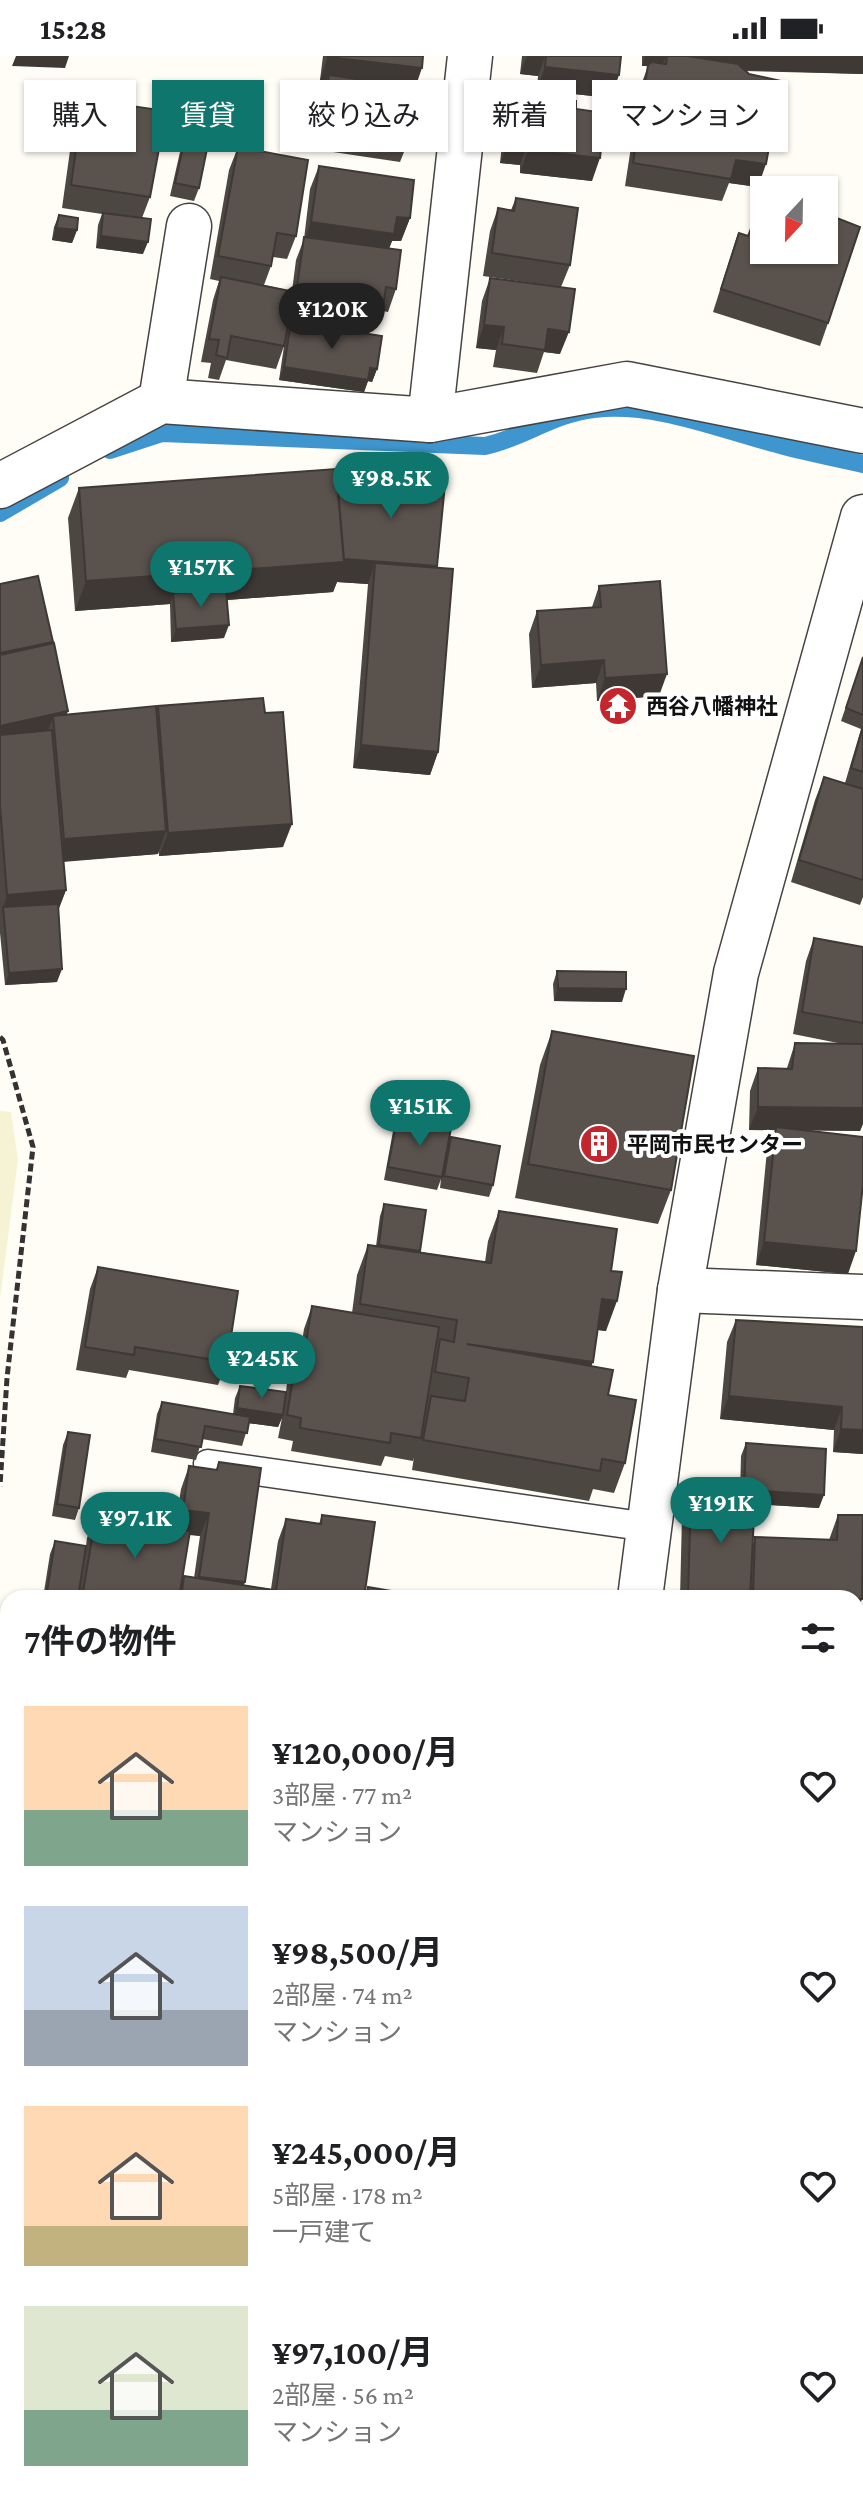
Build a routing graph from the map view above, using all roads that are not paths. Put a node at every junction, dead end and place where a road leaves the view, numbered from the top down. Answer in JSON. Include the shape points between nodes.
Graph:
{"nodes":[{"id":1,"x":470,"y":56,"type":"edge"},
{"id":2,"x":189,"y":226,"type":"dead end"},
{"id":3,"x":161,"y":401,"type":"junction"},
{"id":4,"x":430,"y":420,"type":"junction"},
{"id":5,"x":863,"y":431,"type":"edge"},
{"id":6,"x":0,"y":486,"type":"edge"},
{"id":7,"x":863,"y":517,"type":"edge"},
{"id":8,"x":680,"y":1290,"type":"junction"},
{"id":9,"x":863,"y":1297,"type":"edge"},
{"id":10,"x":208,"y":1464,"type":"dead end"},
{"id":11,"x":648,"y":1527,"type":"junction"},
{"id":12,"x":641,"y":1590,"type":"edge"}],
"edges":[{"from":1,"to":4,"type":"street"},
{"from":2,"to":3,"type":"street"},
{"from":3,"to":4,"type":"street"},
{"from":3,"to":6,"type":"street"},
{"from":4,"to":5,"type":"street","via":[[627,384]]},
{"from":7,"to":8,"type":"street","via":[[736,973]]},
{"from":8,"to":9,"type":"street"},
{"from":8,"to":11,"type":"street"},
{"from":10,"to":11,"type":"lane"},
{"from":11,"to":12,"type":"street"}]}
